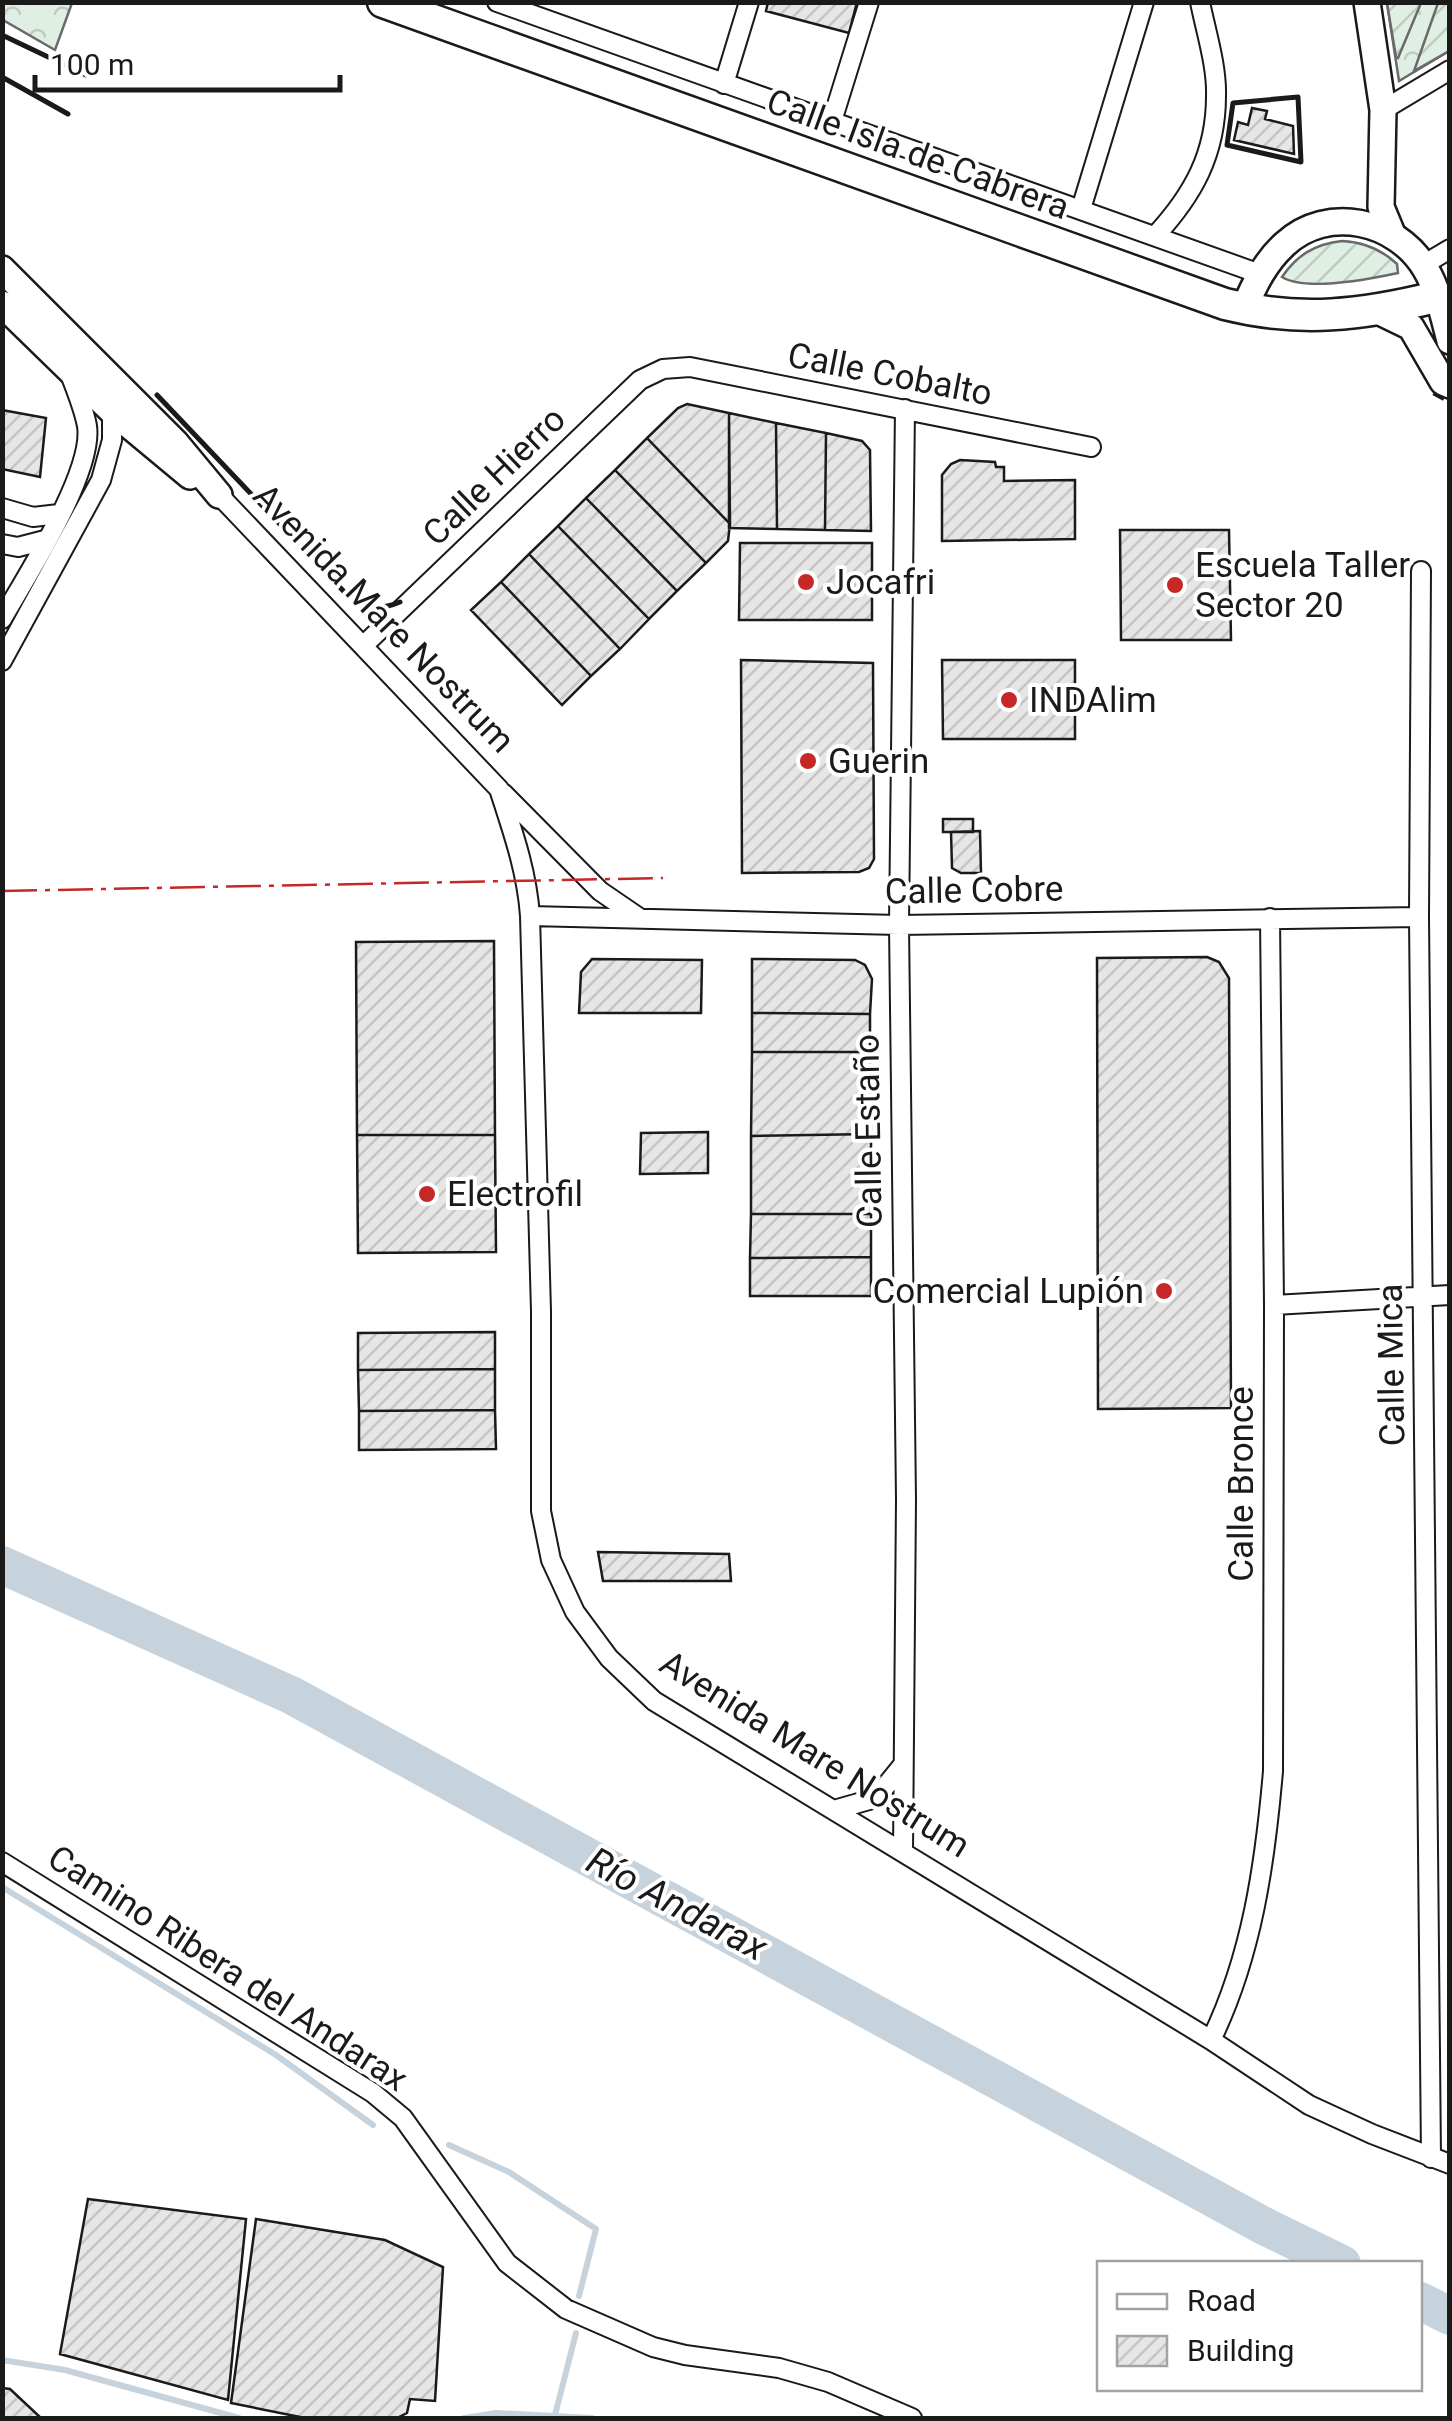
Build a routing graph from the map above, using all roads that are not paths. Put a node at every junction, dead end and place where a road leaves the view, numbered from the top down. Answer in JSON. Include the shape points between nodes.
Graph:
{"nodes":[{"id":1,"x":383,"y":2,"type":"edge"},
{"id":2,"x":497,"y":2,"type":"edge"},
{"id":3,"x":748,"y":2,"type":"edge"},
{"id":4,"x":869,"y":2,"type":"edge"},
{"id":5,"x":1144,"y":2,"type":"edge"},
{"id":6,"x":1200,"y":2,"type":"edge"},
{"id":7,"x":1367,"y":2,"type":"edge"},
{"id":8,"x":1450,"y":70,"type":"edge"},
{"id":9,"x":724,"y":84,"type":"junction"},
{"id":10,"x":1384,"y":110,"type":"junction"},
{"id":11,"x":832,"y":122,"type":"junction"},
{"id":12,"x":1381,"y":207,"type":"junction"},
{"id":13,"x":1081,"y":209,"type":"junction"},
{"id":14,"x":1352,"y":222,"type":"junction"},
{"id":15,"x":1154,"y":236,"type":"junction"},
{"id":16,"x":1393,"y":236,"type":"junction"},
{"id":17,"x":1450,"y":250,"type":"edge"},
{"id":18,"x":2,"y":269,"type":"edge"},
{"id":19,"x":1260,"y":274,"type":"junction"},
{"id":20,"x":1444,"y":303,"type":"edge"},
{"id":21,"x":2,"y":304,"type":"edge"},
{"id":22,"x":1244,"y":309,"type":"junction"},
{"id":23,"x":1378,"y":312,"type":"junction"},
{"id":24,"x":79,"y":363,"type":"junction"},
{"id":25,"x":676,"y":367,"type":"joint"},
{"id":26,"x":1450,"y":385,"type":"edge"},
{"id":27,"x":905,"y":409,"type":"junction"},
{"id":28,"x":113,"y":412,"type":"junction"},
{"id":29,"x":1091,"y":448,"type":"dead end"},
{"id":30,"x":219,"y":495,"type":"junction"},
{"id":31,"x":2,"y":508,"type":"edge"},
{"id":32,"x":59,"y":514,"type":"junction"},
{"id":33,"x":33,"y":518,"type":"junction"},
{"id":34,"x":45,"y":540,"type":"junction"},
{"id":35,"x":10,"y":545,"type":"edge"},
{"id":36,"x":63,"y":549,"type":"junction"},
{"id":37,"x":30,"y":569,"type":"junction"},
{"id":38,"x":1420,"y":571,"type":"dead end"},
{"id":39,"x":2,"y":620,"type":"edge"},
{"id":40,"x":364,"y":645,"type":"junction"},
{"id":41,"x":2,"y":661,"type":"edge"},
{"id":42,"x":499,"y":789,"type":"junction"},
{"id":43,"x":530,"y":916,"type":"junction"},
{"id":44,"x":1420,"y":917,"type":"junction"},
{"id":45,"x":1270,"y":918,"type":"junction"},
{"id":46,"x":642,"y":920,"type":"junction"},
{"id":47,"x":899,"y":925,"type":"junction"},
{"id":48,"x":1422,"y":1295,"type":"junction"},
{"id":49,"x":1450,"y":1295,"type":"edge"},
{"id":50,"x":1274,"y":1305,"type":"junction"},
{"id":51,"x":902,"y":1766,"type":"junction"},
{"id":52,"x":834,"y":1810,"type":"junction"},
{"id":53,"x":902,"y":1852,"type":"junction"},
{"id":54,"x":2,"y":1862,"type":"edge"},
{"id":55,"x":1210,"y":2040,"type":"junction"},
{"id":56,"x":1440,"y":2161,"type":"edge"},
{"id":57,"x":912,"y":2418,"type":"edge"}],
"edges":[{"from":1,"to":22,"type":"main road","name":"Calle Isla de Cabrera"},
{"from":2,"to":9,"type":"street","name":"Calle Isla de Cabrera"},
{"from":3,"to":9,"type":"street"},
{"from":4,"to":11,"type":"street"},
{"from":5,"to":13,"type":"street"},
{"from":6,"to":15,"type":"street","via":[[1217,94],[1208,158],[1184,204]]},
{"from":7,"to":10,"type":"street"},
{"from":8,"to":10,"type":"street"},
{"from":9,"to":11,"type":"street","name":"Calle Isla de Cabrera"},
{"from":10,"to":12,"type":"street"},
{"from":11,"to":13,"type":"street","name":"Calle Isla de Cabrera"},
{"from":12,"to":14,"type":"street"},
{"from":12,"to":16,"type":"street"},
{"from":13,"to":15,"type":"street","name":"Calle Isla de Cabrera"},
{"from":14,"to":16,"type":"street"},
{"from":14,"to":19,"type":"street","via":[[1300,232]]},
{"from":15,"to":19,"type":"street","name":"Calle Isla de Cabrera"},
{"from":16,"to":20,"type":"street"},
{"from":17,"to":20,"type":"street"},
{"from":18,"to":24,"type":"street","name":"Avenida Mare Nostrum"},
{"from":19,"to":22,"type":"street"},
{"from":20,"to":23,"type":"main road","name":"Calle Isla de Cabrera"},
{"from":21,"to":24,"type":"street","name":"Avenida Mare Nostrum"},
{"from":22,"to":23,"type":"main road","name":"Calle Isla de Cabrera"},
{"from":23,"to":26,"type":"street","via":[[1411,327]]},
{"from":24,"to":28,"type":"street","name":"Avenida Mare Nostrum"},
{"from":24,"to":30,"type":"street","name":"Avenida Mare Nostrum","via":[[176,442]]},
{"from":24,"to":32,"type":"street","via":[[87,447]]},
{"from":25,"to":27,"type":"street","name":"Calle Cobalto"},
{"from":25,"to":40,"type":"street","name":"Calle Hierro","via":[[640,380]]},
{"from":27,"to":29,"type":"street","name":"Calle Cobalto"},
{"from":27,"to":47,"type":"street","name":"Calle Estaño"},
{"from":28,"to":30,"type":"street","name":"Avenida Mare Nostrum"},
{"from":28,"to":36,"type":"street","via":[[101,480]]},
{"from":30,"to":40,"type":"street","name":"Avenida Mare Nostrum"},
{"from":31,"to":33,"type":"street"},
{"from":32,"to":33,"type":"street"},
{"from":32,"to":34,"type":"street"},
{"from":33,"to":34,"type":"street"},
{"from":34,"to":35,"type":"street"},
{"from":34,"to":36,"type":"street"},
{"from":34,"to":37,"type":"street"},
{"from":35,"to":37,"type":"street"},
{"from":36,"to":41,"type":"street"},
{"from":37,"to":39,"type":"street"},
{"from":38,"to":44,"type":"street","name":"Calle Mica"},
{"from":40,"to":42,"type":"street","name":"Avenida Mare Nostrum"},
{"from":42,"to":43,"type":"street","name":"Avenida Mare Nostrum","via":[[528,880]]},
{"from":42,"to":46,"type":"street","name":"Avenida Mare Nostrum","via":[[600,891]]},
{"from":43,"to":46,"type":"street","name":"Calle Cobre"},
{"from":43,"to":52,"type":"street","name":"Avenida Mare Nostrum","via":[[541,1511],[551,1560],[574,1612],[654,1701]]},
{"from":44,"to":45,"type":"street","name":"Calle Cobre"},
{"from":44,"to":48,"type":"street","name":"Calle Mica"},
{"from":45,"to":47,"type":"street","name":"Calle Cobre"},
{"from":45,"to":50,"type":"street","name":"Calle Bronce"},
{"from":46,"to":47,"type":"street","name":"Calle Cobre"},
{"from":47,"to":51,"type":"street","name":"Calle Estaño"},
{"from":48,"to":49,"type":"street"},
{"from":48,"to":50,"type":"street"},
{"from":48,"to":56,"type":"street","name":"Calle Mica"},
{"from":50,"to":55,"type":"street","name":"Calle Bronce","via":[[1273,1771],[1267,1844],[1230,1999]]},
{"from":51,"to":52,"type":"street","via":[[876,1798]]},
{"from":51,"to":53,"type":"street","name":"Calle Estaño"},
{"from":52,"to":53,"type":"street","name":"Avenida Mare Nostrum"},
{"from":53,"to":55,"type":"street","name":"Avenida Mare Nostrum"},
{"from":54,"to":57,"type":"street","name":"Camino Ribera del Andarax","via":[[373,2093],[402,2118],[507,2263],[566,2309],[652,2347],[779,2368]]},
{"from":55,"to":56,"type":"street","name":"Avenida Mare Nostrum","via":[[1309,2104]]}]}
